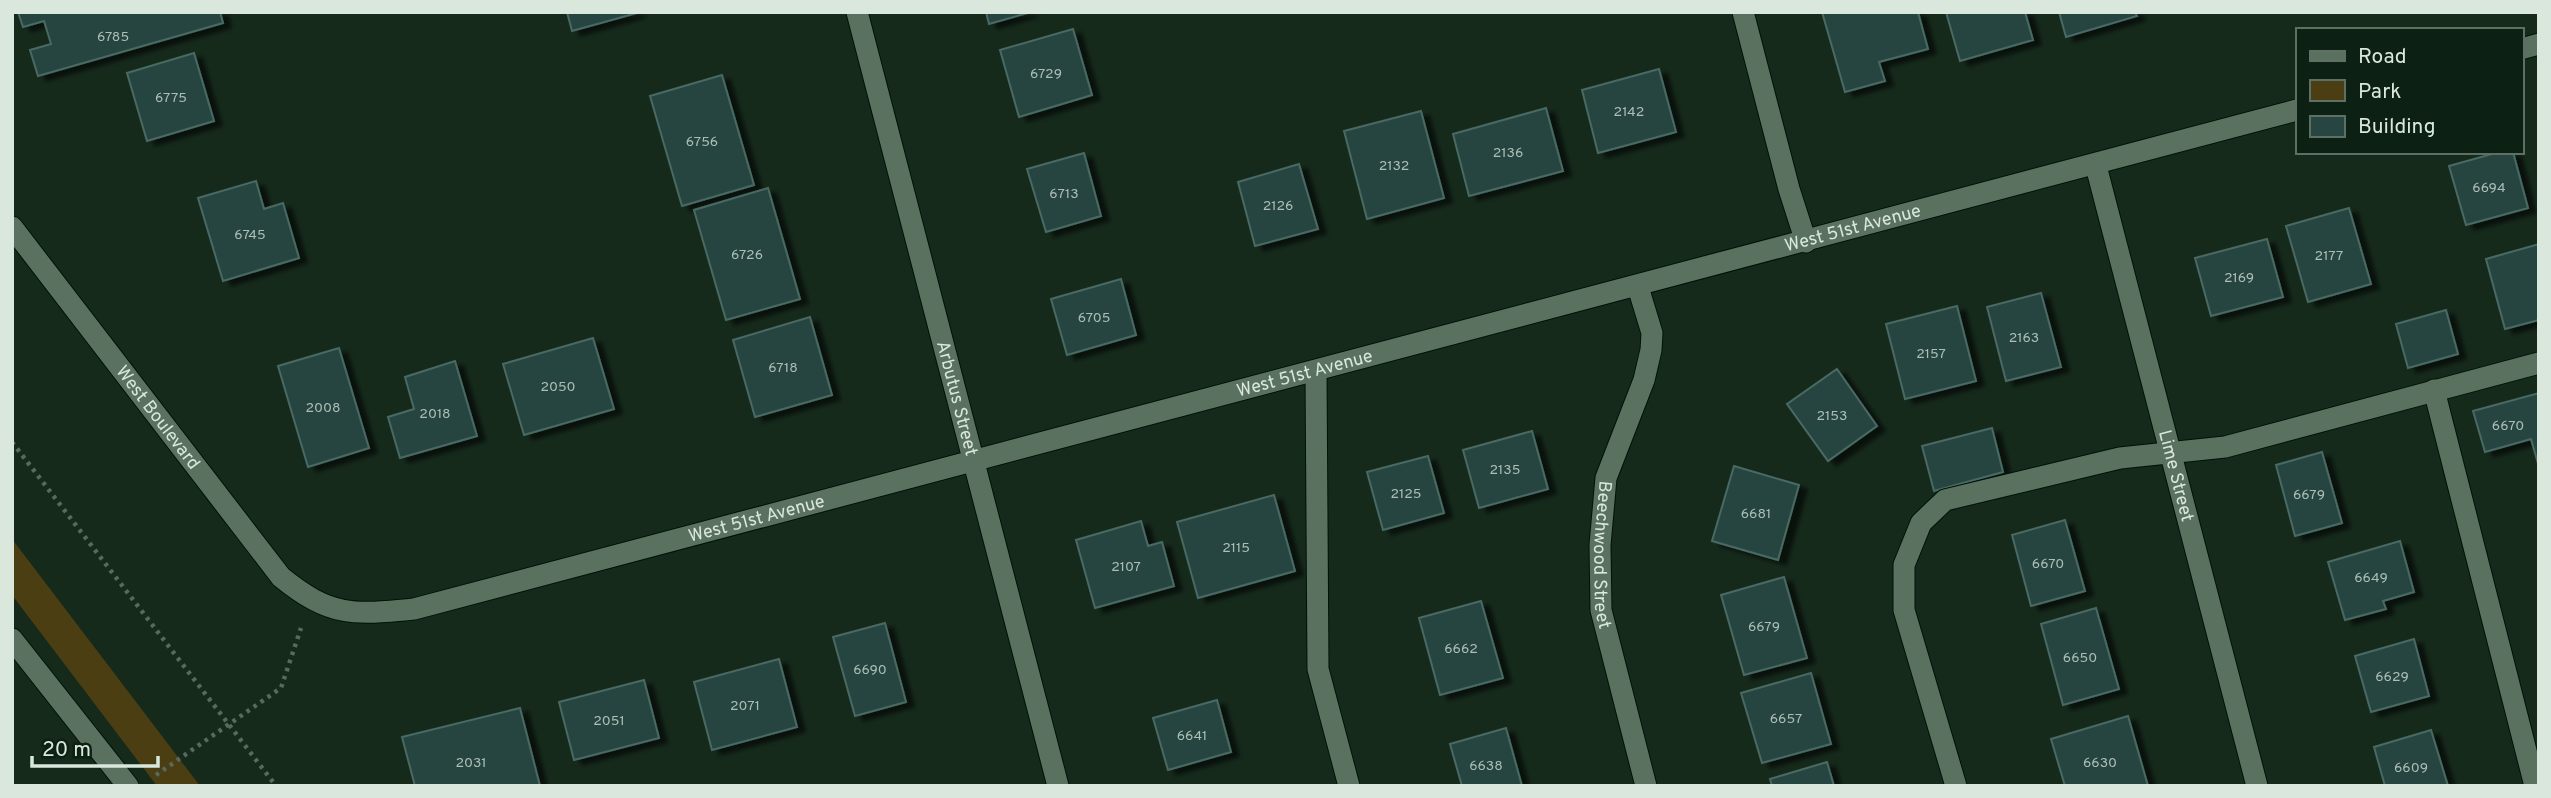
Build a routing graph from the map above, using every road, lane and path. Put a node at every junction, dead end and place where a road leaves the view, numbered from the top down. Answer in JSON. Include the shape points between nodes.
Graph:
{"nodes":[{"id":1,"x":857,"y":12,"type":"edge"},
{"id":2,"x":1743,"y":12,"type":"edge"},
{"id":3,"x":2296,"y":110,"type":"edge"},
{"id":4,"x":2096,"y":166,"type":"junction"},
{"id":5,"x":12,"y":227,"type":"edge"},
{"id":6,"x":1806,"y":242,"type":"junction"},
{"id":7,"x":1638,"y":287,"type":"junction"},
{"id":8,"x":2539,"y":363,"type":"edge"},
{"id":9,"x":1315,"y":372,"type":"junction"},
{"id":10,"x":2434,"y":390,"type":"junction"},
{"id":11,"x":12,"y":442,"type":"edge"},
{"id":12,"x":2171,"y":453,"type":"junction"},
{"id":13,"x":975,"y":459,"type":"junction"},
{"id":14,"x":310,"y":600,"type":"junction"},
{"id":15,"x":12,"y":639,"type":"edge"},
{"id":16,"x":228,"y":726,"type":"junction"},
{"id":17,"x":138,"y":784,"type":"edge"},
{"id":18,"x":276,"y":786,"type":"edge"},
{"id":19,"x":1058,"y":786,"type":"edge"},
{"id":20,"x":1349,"y":786,"type":"edge"},
{"id":21,"x":1646,"y":786,"type":"edge"},
{"id":22,"x":1956,"y":786,"type":"edge"},
{"id":23,"x":2258,"y":786,"type":"edge"},
{"id":24,"x":2535,"y":786,"type":"edge"}],
"edges":[{"from":1,"to":13,"type":"street","name":"Arbutus Street"},
{"from":2,"to":6,"type":"street"},
{"from":3,"to":4,"type":"street","name":"West 51st Avenue"},
{"from":4,"to":6,"type":"street","name":"West 51st Avenue"},
{"from":4,"to":12,"type":"street","name":"Lime Street"},
{"from":5,"to":14,"type":"street","name":"West Boulevard","via":[[227,511],[281,577]]},
{"from":6,"to":7,"type":"street","name":"West 51st Avenue"},
{"from":7,"to":9,"type":"street","name":"West 51st Avenue"},
{"from":7,"to":21,"type":"street","name":"Beechwood Street","via":[[1652,333],[1651,350],[1606,478],[1601,610]]},
{"from":8,"to":10,"type":"street"},
{"from":9,"to":13,"type":"street","name":"West 51st Avenue"},
{"from":9,"to":20,"type":"street","via":[[1318,669]]},
{"from":10,"to":12,"type":"street","via":[[2225,447]]},
{"from":10,"to":24,"type":"street"},
{"from":11,"to":16,"type":"path"},
{"from":12,"to":22,"type":"street","via":[[2120,458],[1945,500],[1922,523],[1904,565],[1904,610]]},
{"from":12,"to":23,"type":"street","name":"Lime Street"},
{"from":13,"to":14,"type":"street","name":"West 51st Avenue","via":[[414,608],[372,613],[339,610]]},
{"from":13,"to":19,"type":"street","name":"Arbutus Street"},
{"from":14,"to":16,"type":"path","via":[[281,688]]},
{"from":15,"to":17,"type":"street"},
{"from":16,"to":17,"type":"path"},
{"from":16,"to":18,"type":"path"}]}
